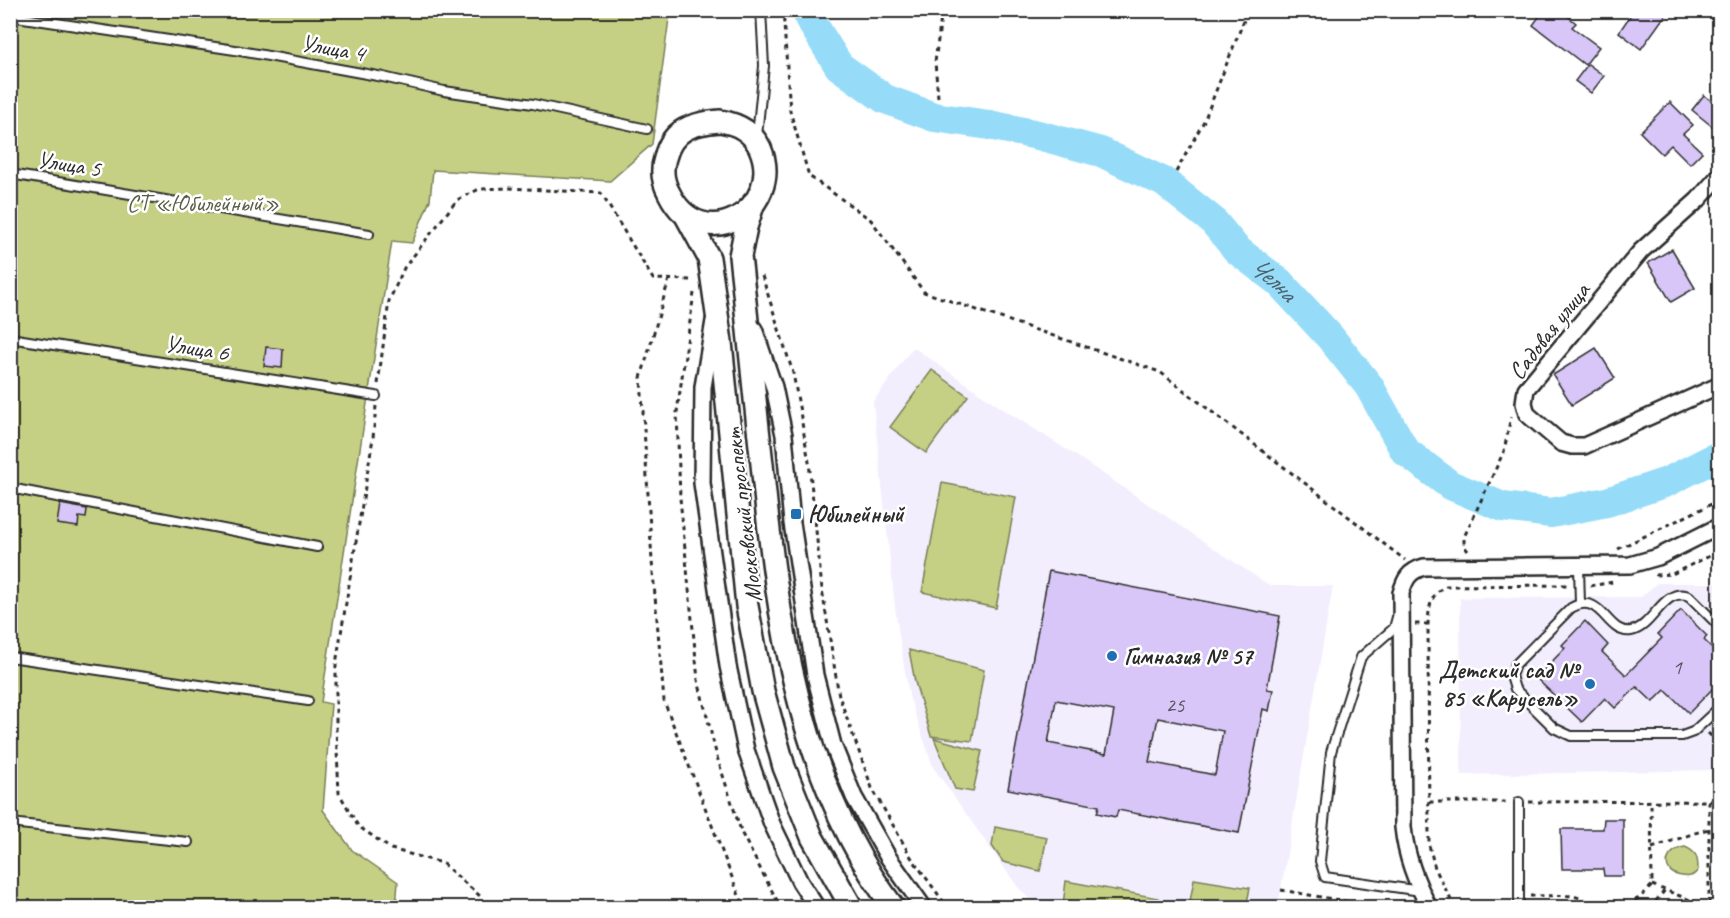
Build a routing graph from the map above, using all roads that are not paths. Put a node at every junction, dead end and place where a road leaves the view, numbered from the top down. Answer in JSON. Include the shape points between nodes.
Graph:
{"nodes":[{"id":1,"x":761,"y":10,"type":"edge"},
{"id":2,"x":10,"y":16,"type":"edge"},
{"id":3,"x":647,"y":129,"type":"dead end"},
{"id":4,"x":756,"y":140,"type":"junction"},
{"id":5,"x":10,"y":174,"type":"edge"},
{"id":6,"x":1719,"y":175,"type":"edge"},
{"id":7,"x":754,"y":202,"type":"junction"},
{"id":8,"x":685,"y":214,"type":"junction"},
{"id":9,"x":369,"y":234,"type":"dead end"},
{"id":10,"x":716,"y":306,"type":"junction"},
{"id":11,"x":745,"y":306,"type":"junction"},
{"id":12,"x":10,"y":338,"type":"edge"},
{"id":13,"x":1719,"y":385,"type":"edge"},
{"id":14,"x":376,"y":396,"type":"road end"},
{"id":15,"x":10,"y":488,"type":"edge"},
{"id":16,"x":1719,"y":526,"type":"edge"},
{"id":17,"x":317,"y":547,"type":"dead end"},
{"id":18,"x":1580,"y":567,"type":"junction"},
{"id":19,"x":1580,"y":604,"type":"junction"},
{"id":20,"x":1401,"y":605,"type":"junction"},
{"id":21,"x":1719,"y":627,"type":"edge"},
{"id":22,"x":10,"y":657,"type":"edge"},
{"id":23,"x":308,"y":701,"type":"dead end"},
{"id":24,"x":1719,"y":707,"type":"edge"},
{"id":25,"x":1519,"y":802,"type":"road end"},
{"id":26,"x":10,"y":823,"type":"edge"},
{"id":27,"x":188,"y":842,"type":"dead end"},
{"id":28,"x":1421,"y":891,"type":"junction"},
{"id":29,"x":817,"y":908,"type":"edge"},
{"id":30,"x":852,"y":908,"type":"edge"},
{"id":31,"x":894,"y":908,"type":"edge"},
{"id":32,"x":924,"y":908,"type":"edge"},
{"id":33,"x":1429,"y":908,"type":"edge"},
{"id":34,"x":1519,"y":908,"type":"edge"}],
"edges":[{"from":1,"to":4,"type":"lane","via":[[764,66]]},
{"from":2,"to":3,"type":"lane","name":"Улица 4","via":[[235,50],[444,91],[533,104]]},
{"from":4,"to":7,"type":"main road","name":"Московский проспект","via":[[766,167],[765,181]]},
{"from":4,"to":8,"type":"main road","name":"Московский проспект","via":[[734,123],[720,121],[691,126],[676,135],[663,162],[663,177],[675,204]]},
{"from":5,"to":9,"type":"lane","name":"Улица 5"},
{"from":6,"to":13,"type":"street","name":"Садовая улица","via":[[1698,200],[1641,250],[1526,389],[1524,403],[1527,414],[1561,443],[1584,446]]},
{"from":7,"to":8,"type":"main road","name":"Московский проспект","via":[[744,214],[719,225],[695,222]]},
{"from":7,"to":11,"type":"main road","name":"Московский проспект","via":[[740,256]]},
{"from":8,"to":10,"type":"main road","name":"Московский проспект","via":[[709,258]]},
{"from":10,"to":29,"type":"street","via":[[703,387],[702,483],[728,666],[746,750],[772,824]]},
{"from":10,"to":30,"type":"main road","name":"Московский проспект","via":[[747,606],[763,691],[784,767],[812,837]]},
{"from":11,"to":31,"type":"main road","name":"Московский проспект","via":[[773,570],[792,675],[820,773],[848,835]]},
{"from":11,"to":32,"type":"street","via":[[774,387],[784,435],[814,675],[833,745],[860,807],[888,857]]},
{"from":12,"to":14,"type":"lane","name":"Улица 6"},
{"from":15,"to":17,"type":"lane"},
{"from":16,"to":18,"type":"street","via":[[1644,562]]},
{"from":18,"to":19,"type":"lane"},
{"from":18,"to":20,"type":"street","via":[[1424,567],[1404,581]]},
{"from":19,"to":21,"type":"lane","via":[[1597,607],[1618,628],[1630,631],[1643,625],[1674,595],[1685,594]]},
{"from":19,"to":24,"type":"lane","via":[[1571,608],[1513,670],[1515,689],[1554,728],[1577,736],[1682,736],[1693,732]]},
{"from":20,"to":28,"type":"street","via":[[1402,827],[1409,863]]},
{"from":20,"to":28,"type":"lane","via":[[1394,628],[1361,657],[1331,752],[1320,861],[1325,877]]},
{"from":22,"to":23,"type":"lane"},
{"from":25,"to":34,"type":"lane"},
{"from":26,"to":27,"type":"lane"},
{"from":28,"to":33,"type":"street"}]}
